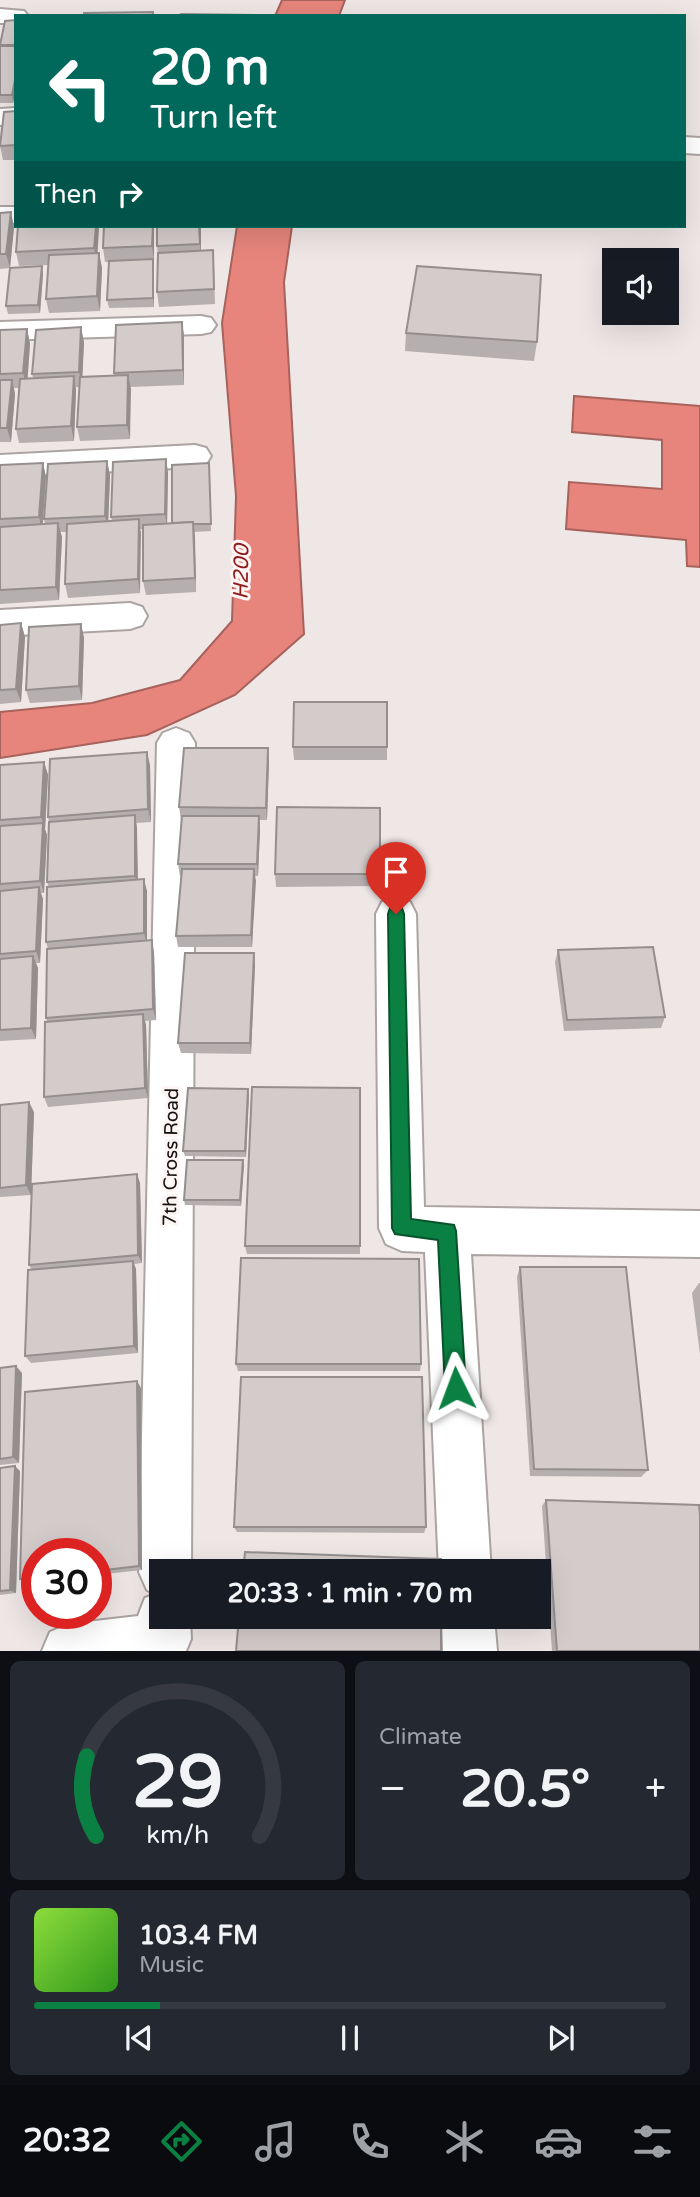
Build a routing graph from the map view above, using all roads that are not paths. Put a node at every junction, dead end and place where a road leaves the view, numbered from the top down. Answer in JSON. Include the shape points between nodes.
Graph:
{"nodes":[{"id":1,"x":201,"y":325,"type":"dead end"},
{"id":2,"x":0,"y":331,"type":"edge"},
{"id":3,"x":195,"y":456,"type":"dead end"},
{"id":4,"x":0,"y":466,"type":"edge"},
{"id":5,"x":131,"y":616,"type":"dead end"},
{"id":6,"x":0,"y":623,"type":"edge"},
{"id":7,"x":176,"y":743,"type":"dead end"},
{"id":8,"x":396,"y":914,"type":"dead end"},
{"id":9,"x":447,"y":1231,"type":"junction"},
{"id":10,"x":700,"y":1234,"type":"edge"},
{"id":11,"x":165,"y":1559,"type":"edge"},
{"id":12,"x":465,"y":1559,"type":"edge"},
{"id":13,"x":160,"y":1629,"type":"edge"},
{"id":14,"x":469,"y":1629,"type":"edge"},
{"id":15,"x":69,"y":1651,"type":"edge"},
{"id":16,"x":470,"y":1651,"type":"edge"}],
"edges":[{"from":1,"to":2,"type":"street"},
{"from":3,"to":4,"type":"street"},
{"from":5,"to":6,"type":"street"},
{"from":7,"to":11,"type":"street","name":"7th Cross Road"},
{"from":8,"to":9,"type":"street","via":[[402,1228]]},
{"from":9,"to":10,"type":"street"},
{"from":9,"to":12,"type":"street"},
{"from":13,"to":15,"type":"street"},
{"from":14,"to":16,"type":"street"}]}
